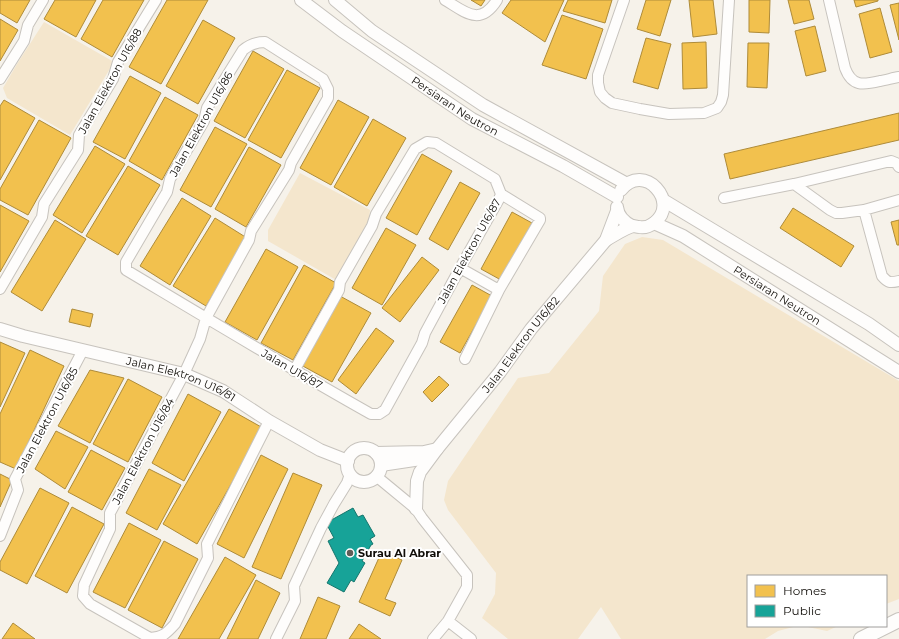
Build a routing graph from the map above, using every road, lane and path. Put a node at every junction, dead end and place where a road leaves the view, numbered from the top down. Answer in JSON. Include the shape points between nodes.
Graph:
{"nodes":[{"id":1,"x":43,"y":0,"type":"edge"},
{"id":2,"x":156,"y":0,"type":"edge"},
{"id":3,"x":301,"y":0,"type":"edge"},
{"id":4,"x":335,"y":0,"type":"edge"},
{"id":5,"x":445,"y":0,"type":"edge"},
{"id":6,"x":497,"y":0,"type":"edge"},
{"id":7,"x":624,"y":0,"type":"edge"},
{"id":8,"x":729,"y":0,"type":"edge"},
{"id":9,"x":829,"y":0,"type":"edge"},
{"id":10,"x":899,"y":77,"type":"edge"},
{"id":11,"x":0,"y":79,"type":"edge"},
{"id":12,"x":899,"y":167,"type":"edge"},
{"id":13,"x":627,"y":184,"type":"junction"},
{"id":14,"x":794,"y":184,"type":"junction"},
{"id":15,"x":500,"y":194,"type":"junction"},
{"id":16,"x":617,"y":197,"type":"junction"},
{"id":17,"x":724,"y":198,"type":"dead end"},
{"id":18,"x":663,"y":200,"type":"junction"},
{"id":19,"x":899,"y":200,"type":"edge"},
{"id":20,"x":864,"y":210,"type":"junction"},
{"id":21,"x":617,"y":211,"type":"junction"},
{"id":22,"x":654,"y":223,"type":"junction"},
{"id":23,"x":632,"y":226,"type":"junction"},
{"id":24,"x":606,"y":240,"type":"junction"},
{"id":25,"x":460,"y":268,"type":"junction"},
{"id":26,"x":899,"y":282,"type":"edge"},
{"id":27,"x":0,"y":290,"type":"edge"},
{"id":28,"x":499,"y":290,"type":"junction"},
{"id":29,"x":206,"y":318,"type":"junction"},
{"id":30,"x":0,"y":330,"type":"edge"},
{"id":31,"x":899,"y":345,"type":"edge"},
{"id":32,"x":83,"y":350,"type":"junction"},
{"id":33,"x":465,"y":359,"type":"dead end"},
{"id":34,"x":294,"y":371,"type":"junction"},
{"id":35,"x":899,"y":372,"type":"edge"},
{"id":36,"x":184,"y":374,"type":"junction"},
{"id":37,"x":379,"y":414,"type":"joint"},
{"id":38,"x":269,"y":420,"type":"junction"},
{"id":39,"x":437,"y":449,"type":"junction"},
{"id":40,"x":376,"y":453,"type":"junction"},
{"id":41,"x":348,"y":461,"type":"junction"},
{"id":42,"x":379,"y":471,"type":"junction"},
{"id":43,"x":350,"y":474,"type":"junction"},
{"id":44,"x":416,"y":509,"type":"junction"},
{"id":45,"x":0,"y":536,"type":"edge"},
{"id":46,"x":899,"y":620,"type":"edge"},
{"id":47,"x":448,"y":621,"type":"junction"},
{"id":48,"x":887,"y":626,"type":"edge"},
{"id":49,"x":885,"y":627,"type":"edge"},
{"id":50,"x":276,"y":639,"type":"edge"},
{"id":51,"x":433,"y":639,"type":"edge"},
{"id":52,"x":471,"y":639,"type":"edge"},
{"id":53,"x":861,"y":639,"type":"edge"}],
"edges":[{"from":1,"to":11,"type":"street","via":[[28,25],[24,41]]},
{"from":2,"to":27,"type":"street","name":"Jalan Elektron U16/88","via":[[118,62],[113,79],[79,135],[78,150],[44,204],[42,217]]},
{"from":3,"to":16,"type":"street","name":"Persiaran Neutron","via":[[342,31],[472,119]]},
{"from":4,"to":13,"type":"street","name":"Persiaran Neutron","via":[[372,31],[483,105]]},
{"from":5,"to":6,"type":"street","via":[[475,16],[488,11]]},
{"from":7,"to":8,"type":"street","via":[[598,75],[600,92],[612,103],[640,110],[676,114],[704,113],[717,108],[721,102]]},
{"from":9,"to":10,"type":"street","via":[[848,75],[860,84]]},
{"from":12,"to":14,"type":"street","via":[[891,161]]},
{"from":13,"to":16,"type":"street"},
{"from":13,"to":18,"type":"street","via":[[642,180],[649,182],[656,187]]},
{"from":14,"to":17,"type":"street"},
{"from":14,"to":20,"type":"street","via":[[836,213]]},
{"from":15,"to":25,"type":"street","name":"Jalan Elektron U16/87"},
{"from":15,"to":28,"type":"street","via":[[540,219]]},
{"from":15,"to":34,"type":"street","name":"Jalan Elektron U16/87","via":[[495,179],[436,143],[427,142],[415,149],[376,214],[372,226],[340,282],[339,290]]},
{"from":16,"to":21,"type":"street"},
{"from":18,"to":22,"type":"street","via":[[661,213]]},
{"from":18,"to":31,"type":"street","name":"Persiaran Neutron","via":[[869,324]]},
{"from":19,"to":20,"type":"street"},
{"from":20,"to":26,"type":"street","via":[[882,276],[890,283]]},
{"from":21,"to":23,"type":"street","via":[[625,223]]},
{"from":21,"to":24,"type":"street"},
{"from":22,"to":23,"type":"street","via":[[640,228]]},
{"from":22,"to":35,"type":"street","name":"Persiaran Neutron","via":[[683,236]]},
{"from":23,"to":24,"type":"street"},
{"from":24,"to":39,"type":"street","name":"Jalan Elektron U16/82","via":[[531,329],[500,372]]},
{"from":25,"to":28,"type":"street"},
{"from":25,"to":37,"type":"street","name":"Jalan Elektron U16/87","via":[[385,410]]},
{"from":28,"to":33,"type":"street"},
{"from":29,"to":29,"type":"street","name":"Jalan Elektron U16/86","via":[[126,270],[126,262],[167,192],[170,179],[204,121],[207,108],[243,50],[249,45],[265,42],[323,79],[328,89],[328,98],[289,170],[251,231],[249,240]]},
{"from":29,"to":34,"type":"street","name":"Jalan U16/87"},
{"from":29,"to":36,"type":"street","name":"Jalan Elektron U16/86","via":[[200,339]]},
{"from":30,"to":32,"type":"street","name":"Jalan Elektron U16/81"},
{"from":32,"to":36,"type":"street","name":"Jalan Elektron U16/81"},
{"from":32,"to":45,"type":"street","name":"Jalan Elektron U16/85","via":[[15,479],[18,490]]},
{"from":34,"to":37,"type":"street","name":"Jalan U16/87","via":[[371,414]]},
{"from":36,"to":38,"type":"street","name":"Jalan Elektron U16/81","via":[[223,391]]},
{"from":36,"to":38,"type":"street","name":"Jalan Elektron U16/84","via":[[110,513],[110,529],[83,591],[83,596],[90,604],[150,638],[163,636],[175,624],[208,558],[207,544]]},
{"from":38,"to":41,"type":"street","name":"Jalan Elektron U16/81","via":[[320,450]]},
{"from":39,"to":40,"type":"street","via":[[424,452]]},
{"from":39,"to":42,"type":"street","via":[[424,458]]},
{"from":39,"to":44,"type":"street","name":"Jalan Elektron U16/82","via":[[420,472],[417,481]]},
{"from":40,"to":41,"type":"street","via":[[362,448],[353,452]]},
{"from":40,"to":42,"type":"street","via":[[379,457]]},
{"from":41,"to":43,"type":"street"},
{"from":42,"to":43,"type":"street","via":[[372,479],[362,482]]},
{"from":42,"to":44,"type":"street"},
{"from":43,"to":50,"type":"street","via":[[320,528],[294,586],[295,601]]},
{"from":44,"to":47,"type":"street","via":[[467,575],[467,587]]},
{"from":46,"to":48,"type":"main road"},
{"from":47,"to":51,"type":"street"},
{"from":47,"to":52,"type":"street"},
{"from":49,"to":53,"type":"main road"}]}
